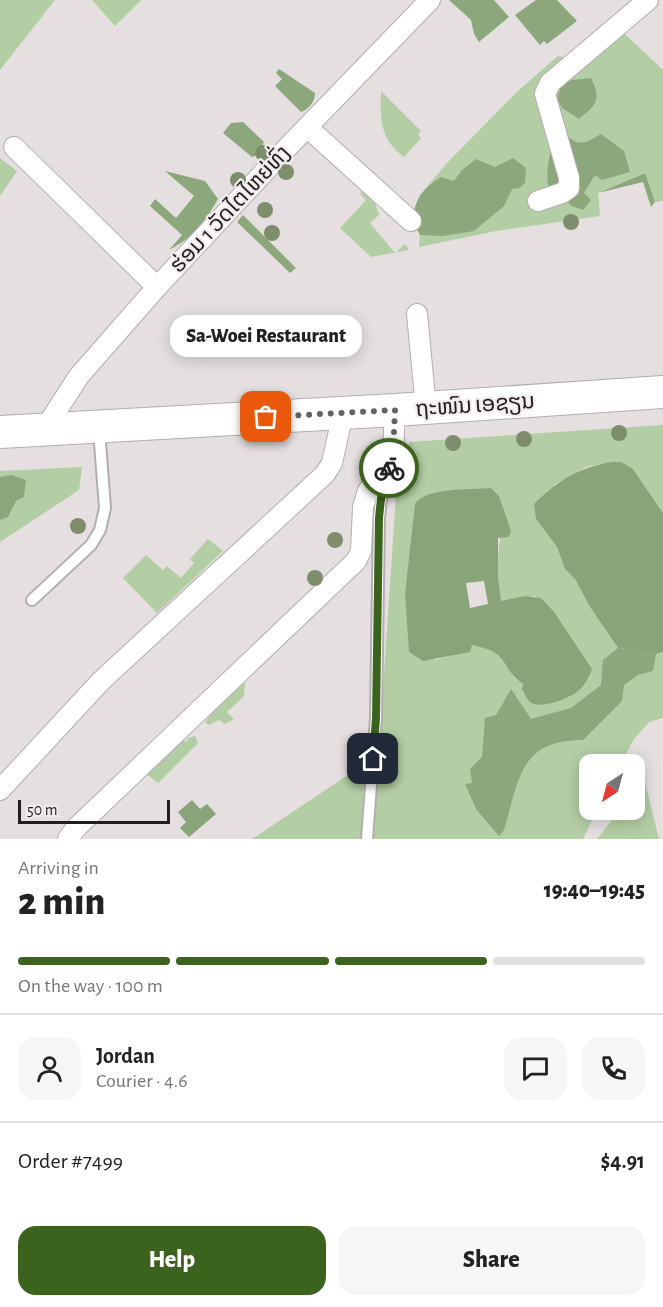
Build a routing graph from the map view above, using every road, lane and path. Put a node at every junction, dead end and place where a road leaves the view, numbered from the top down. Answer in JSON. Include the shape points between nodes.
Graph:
{"nodes":[{"id":1,"x":430,"y":0,"type":"edge"},
{"id":2,"x":648,"y":0,"type":"edge"},
{"id":3,"x":307,"y":127,"type":"junction"},
{"id":4,"x":14,"y":147,"type":"dead end"},
{"id":5,"x":538,"y":201,"type":"dead end"},
{"id":6,"x":411,"y":221,"type":"dead end"},
{"id":7,"x":157,"y":287,"type":"junction"},
{"id":8,"x":417,"y":314,"type":"dead end"},
{"id":9,"x":663,"y":392,"type":"edge"},
{"id":10,"x":426,"y":408,"type":"junction"},
{"id":11,"x":395,"y":410,"type":"junction"},
{"id":12,"x":343,"y":413,"type":"junction"},
{"id":13,"x":99,"y":426,"type":"junction"},
{"id":14,"x":44,"y":430,"type":"junction"},
{"id":15,"x":0,"y":432,"type":"edge"},
{"id":16,"x":393,"y":453,"type":"junction"},
{"id":17,"x":33,"y":600,"type":"dead end"},
{"id":18,"x":0,"y":790,"type":"edge"},
{"id":19,"x":68,"y":839,"type":"edge"},
{"id":20,"x":367,"y":839,"type":"edge"}],
"edges":[{"from":1,"to":3,"type":"street","name":"ຮ່ອມ 1 ວັດໄຕໄຫຍ່ທົ່ງ"},
{"from":2,"to":5,"type":"street","via":[[550,83],[545,94],[569,188]]},
{"from":3,"to":6,"type":"street"},
{"from":3,"to":7,"type":"street","name":"ຮ່ອມ 1 ວັດໄຕໄຫຍ່ທົ່ງ"},
{"from":4,"to":7,"type":"street"},
{"from":7,"to":14,"type":"street","name":"ຮ່ອມ 1 ວັດໄຕໄຫຍ່ທົ່ງ","via":[[79,376]]},
{"from":8,"to":10,"type":"street"},
{"from":9,"to":10,"type":"main road","name":"ຖະໜົນ ເອຊຽນ"},
{"from":10,"to":11,"type":"main road","name":"ຖະໜົນ ເອຊຽນ"},
{"from":11,"to":12,"type":"main road","name":"ຖະໜົນ ເອຊຽນ"},
{"from":11,"to":16,"type":"street"},
{"from":12,"to":13,"type":"main road","name":"ຖະໜົນ ເອຊຽນ"},
{"from":12,"to":18,"type":"street","via":[[332,463],[324,474],[101,681]]},
{"from":13,"to":14,"type":"main road","name":"ຖະໜົນ ເອຊຽນ"},
{"from":13,"to":17,"type":"lane","via":[[105,508],[100,530],[91,545]]},
{"from":14,"to":15,"type":"main road","name":"ຖະໜົນ ເອຊຽນ"},
{"from":16,"to":19,"type":"street","via":[[368,491],[356,561]]},
{"from":16,"to":20,"type":"lane","via":[[379,518],[376,718]]}]}
